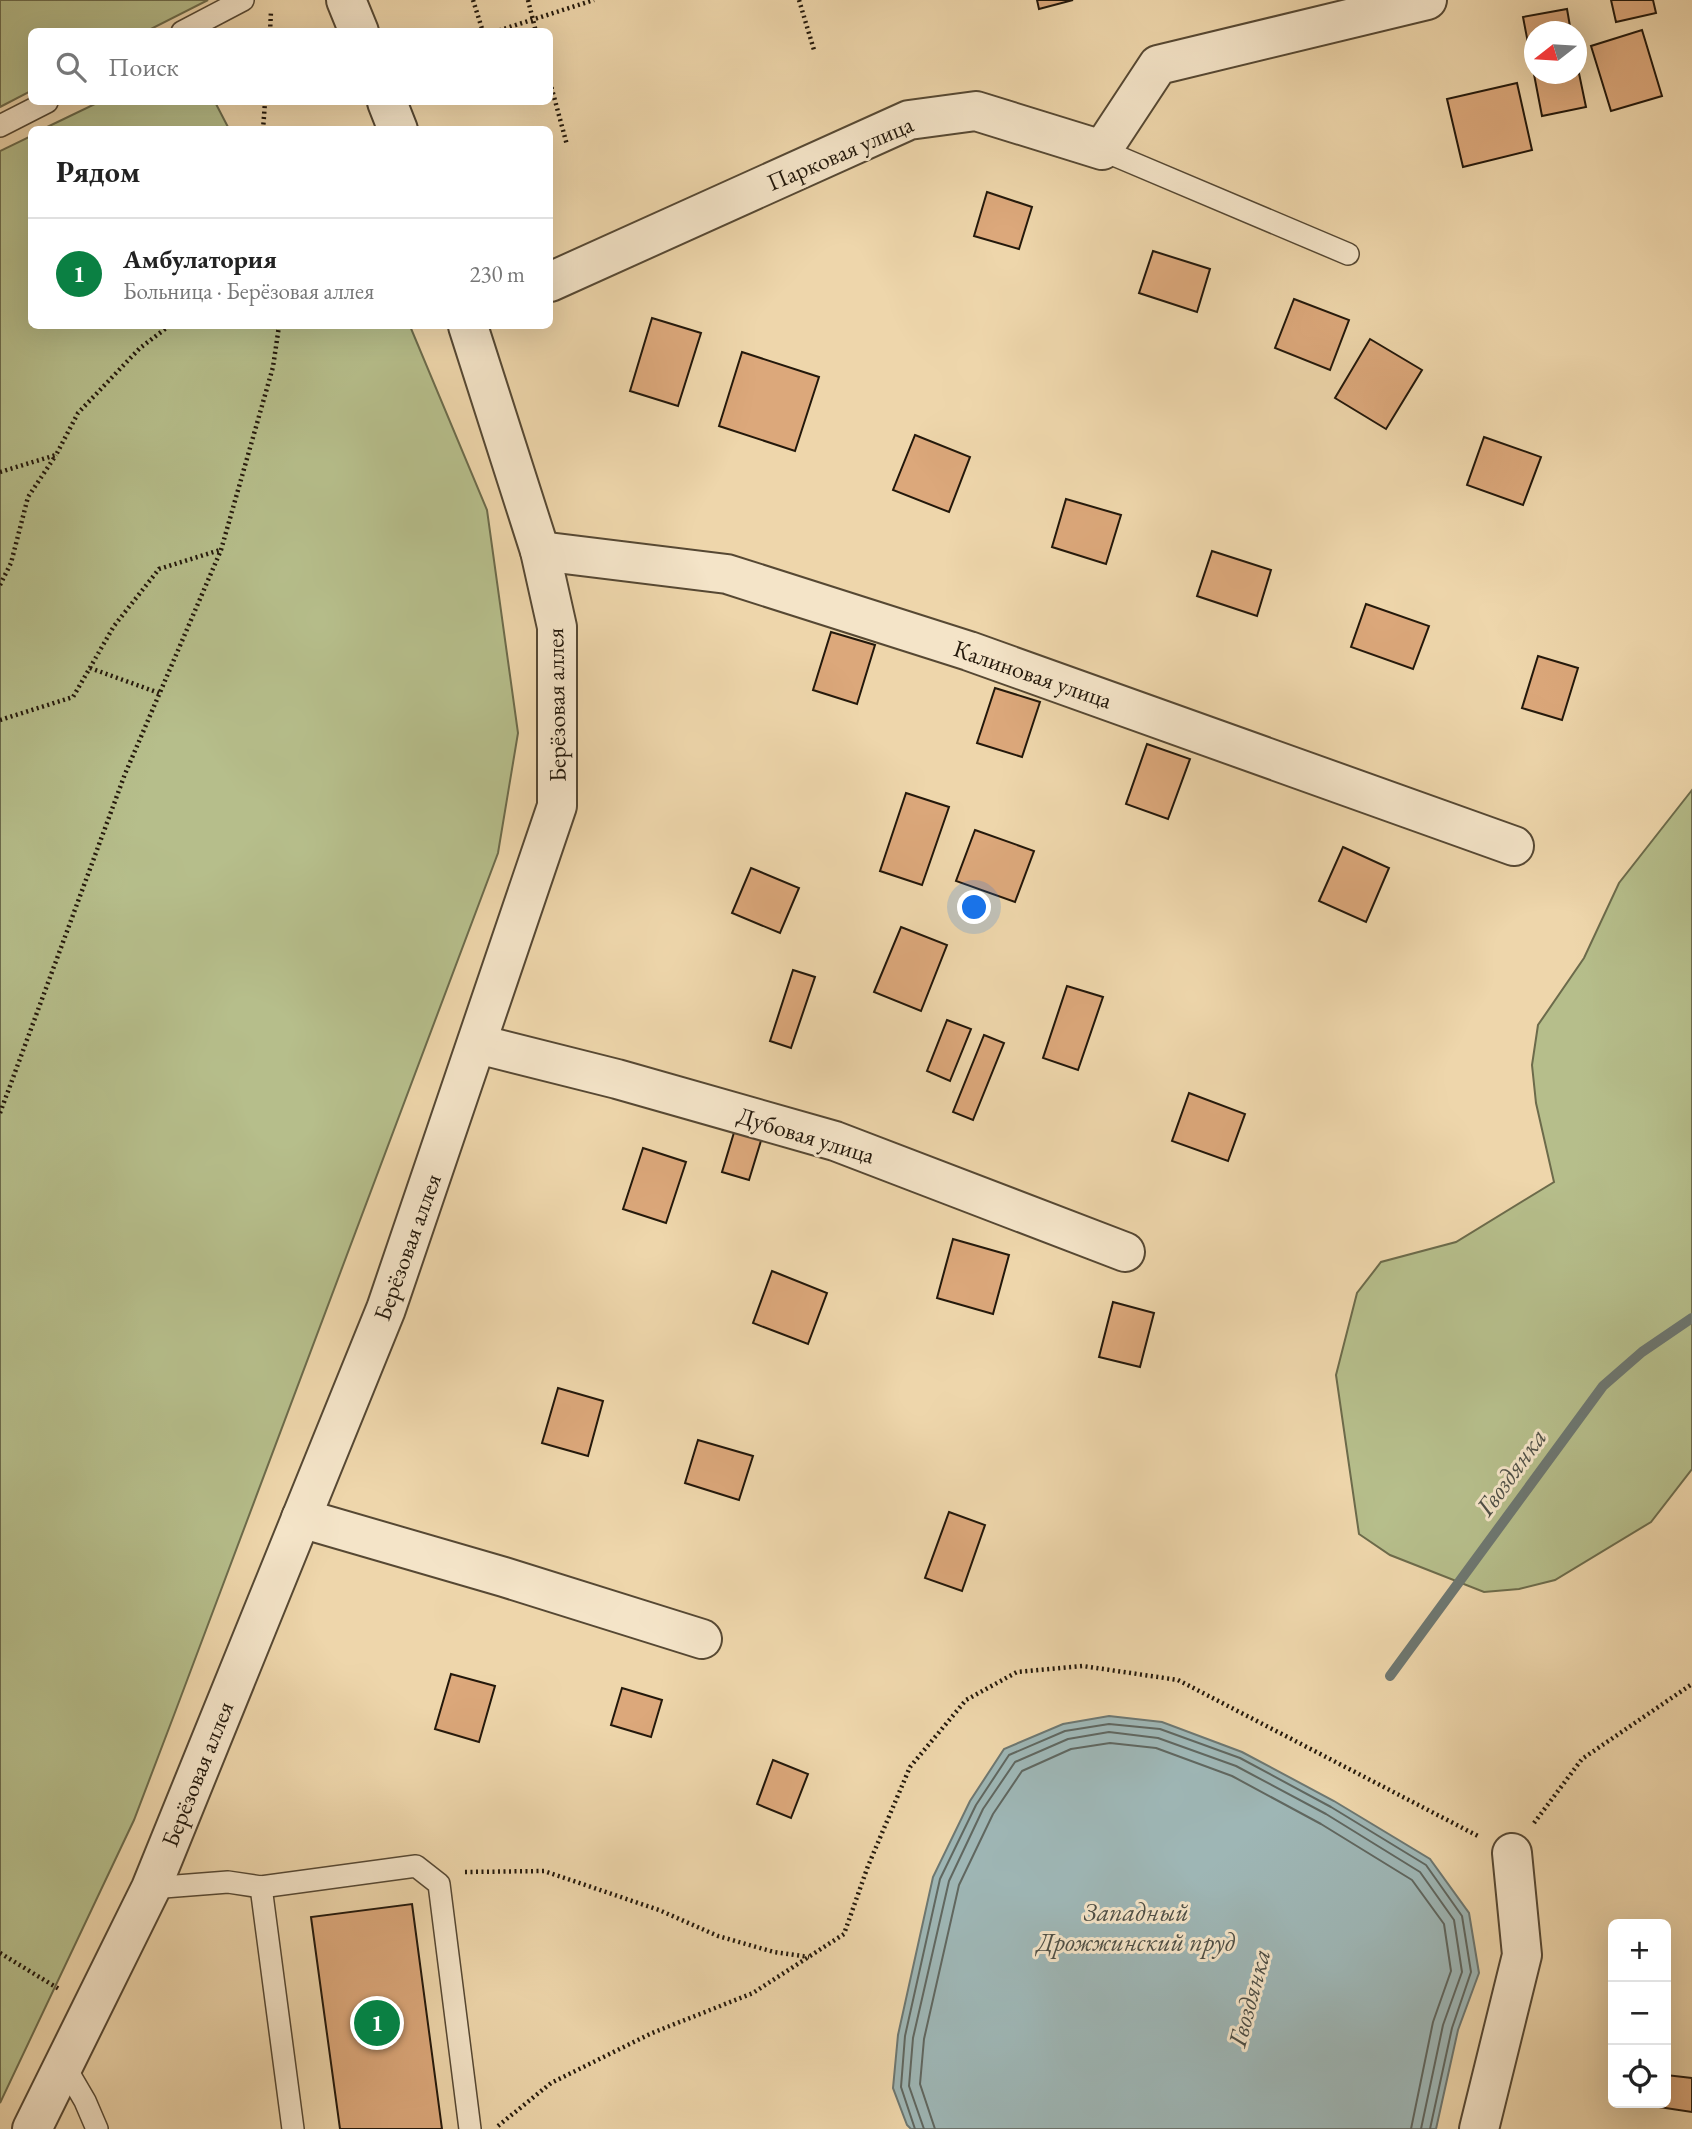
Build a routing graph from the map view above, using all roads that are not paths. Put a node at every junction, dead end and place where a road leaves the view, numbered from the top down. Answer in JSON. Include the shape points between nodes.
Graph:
{"nodes":[{"id":1,"x":243,"y":0,"type":"edge"},
{"id":2,"x":346,"y":0,"type":"edge"},
{"id":3,"x":1427,"y":0,"type":"edge"},
{"id":4,"x":190,"y":28,"type":"edge"},
{"id":5,"x":357,"y":28,"type":"edge"},
{"id":6,"x":41,"y":105,"type":"edge"},
{"id":7,"x":388,"y":105,"type":"edge"},
{"id":8,"x":0,"y":126,"type":"edge"},
{"id":9,"x":396,"y":126,"type":"edge"},
{"id":10,"x":1102,"y":150,"type":"junction"},
{"id":11,"x":1348,"y":254,"type":"dead end"},
{"id":12,"x":553,"y":281,"type":"edge"},
{"id":13,"x":470,"y":329,"type":"edge"},
{"id":14,"x":540,"y":551,"type":"junction"},
{"id":15,"x":1514,"y":846,"type":"dead end"},
{"id":16,"x":478,"y":1044,"type":"junction"},
{"id":17,"x":1125,"y":1252,"type":"dead end"},
{"id":18,"x":301,"y":1518,"type":"junction"},
{"id":19,"x":702,"y":1639,"type":"dead end"},
{"id":20,"x":1511,"y":1853,"type":"road end"},
{"id":21,"x":261,"y":1887,"type":"junction"},
{"id":22,"x":151,"y":1888,"type":"junction"},
{"id":23,"x":64,"y":2065,"type":"junction"},
{"id":24,"x":32,"y":2129,"type":"edge"},
{"id":25,"x":97,"y":2129,"type":"edge"},
{"id":26,"x":293,"y":2129,"type":"edge"},
{"id":27,"x":470,"y":2129,"type":"edge"},
{"id":28,"x":1479,"y":2129,"type":"edge"}],
"edges":[{"from":1,"to":4,"type":"lane"},
{"from":2,"to":5,"type":"street"},
{"from":3,"to":10,"type":"street","via":[[1158,65]]},
{"from":6,"to":8,"type":"lane"},
{"from":7,"to":9,"type":"street"},
{"from":10,"to":11,"type":"lane"},
{"from":10,"to":12,"type":"street","name":"Парковая улица","via":[[976,111],[909,120]]},
{"from":13,"to":14,"type":"street","name":"Берёзовая аллея"},
{"from":14,"to":15,"type":"street","name":"Калиновая улица","via":[[727,575],[969,651]]},
{"from":14,"to":16,"type":"street","name":"Берёзовая аллея","via":[[557,627],[557,806]]},
{"from":16,"to":17,"type":"street","name":"Дубовая улица","via":[[835,1141]]},
{"from":16,"to":18,"type":"street","name":"Берёзовая аллея","via":[[386,1309]]},
{"from":18,"to":19,"type":"street"},
{"from":18,"to":22,"type":"street","name":"Берёзовая аллея"},
{"from":20,"to":28,"type":"street","via":[[1522,1955]]},
{"from":21,"to":22,"type":"lane","via":[[228,1882]]},
{"from":21,"to":26,"type":"lane"},
{"from":21,"to":27,"type":"lane","via":[[416,1866],[439,1884]]},
{"from":22,"to":23,"type":"street","name":"Берёзовая аллея"},
{"from":23,"to":24,"type":"street","name":"Берёзовая аллея"},
{"from":23,"to":25,"type":"lane"}]}
